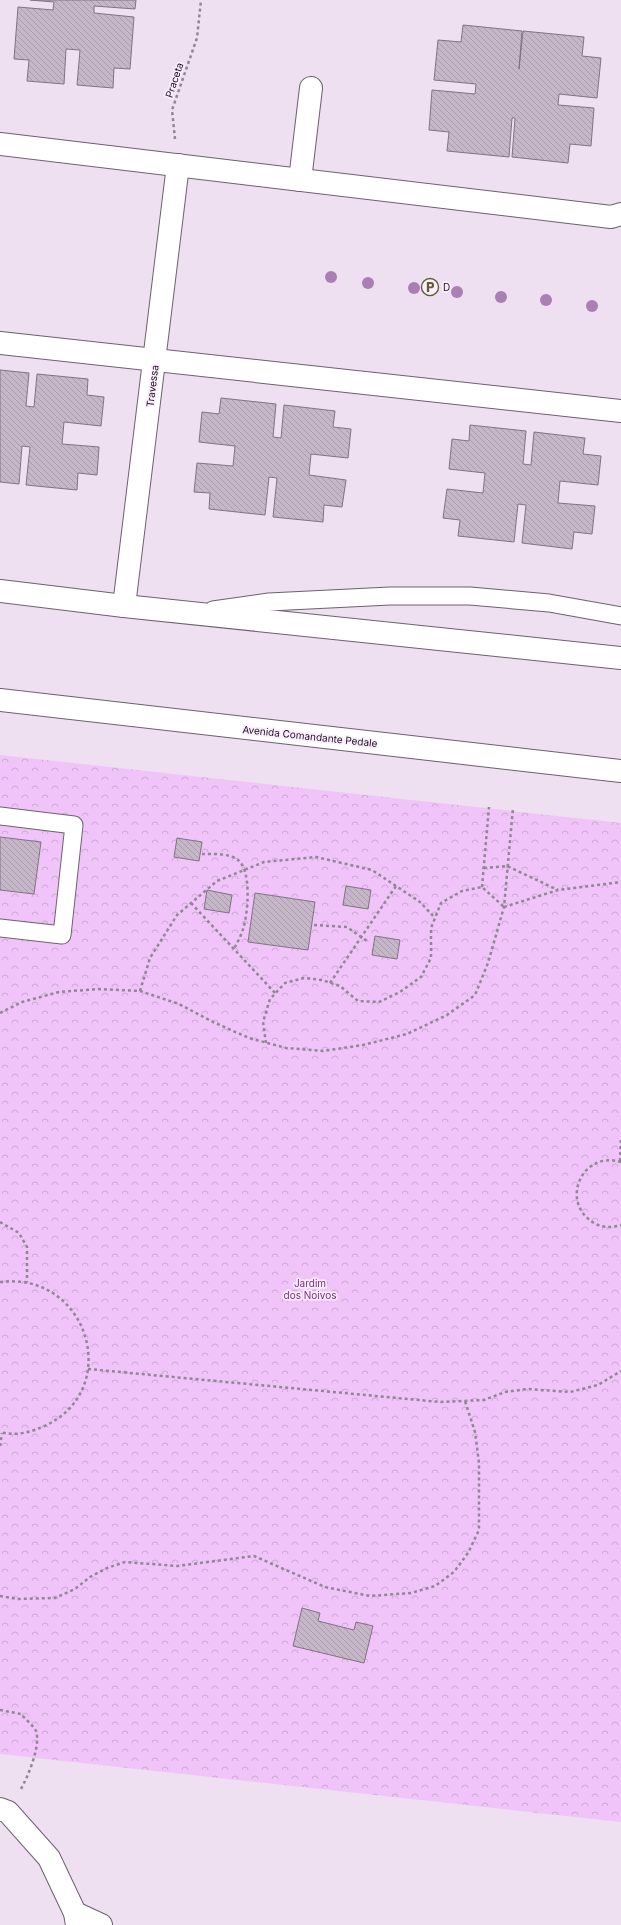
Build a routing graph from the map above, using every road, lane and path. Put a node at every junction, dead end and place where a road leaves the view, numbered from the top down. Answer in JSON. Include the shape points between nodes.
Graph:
{"nodes":[{"id":1,"x":201,"y":0,"type":"edge"},
{"id":2,"x":311,"y":88,"type":"dead end"},
{"id":3,"x":0,"y":144,"type":"edge"},
{"id":4,"x":178,"y":165,"type":"junction"},
{"id":5,"x":300,"y":180,"type":"junction"},
{"id":6,"x":621,"y":214,"type":"edge"},
{"id":7,"x":0,"y":343,"type":"edge"},
{"id":8,"x":155,"y":360,"type":"junction"},
{"id":9,"x":621,"y":411,"type":"edge"},
{"id":10,"x":0,"y":590,"type":"edge"},
{"id":11,"x":124,"y":606,"type":"junction"},
{"id":12,"x":195,"y":612,"type":"junction"},
{"id":13,"x":621,"y":616,"type":"edge"},
{"id":14,"x":621,"y":658,"type":"edge"},
{"id":15,"x":0,"y":700,"type":"edge"},
{"id":16,"x":621,"y":771,"type":"edge"},
{"id":17,"x":489,"y":807,"type":"dead end"},
{"id":18,"x":512,"y":808,"type":"dead end"},
{"id":19,"x":0,"y":816,"type":"edge"},
{"id":20,"x":202,"y":854,"type":"dead end"},
{"id":21,"x":507,"y":866,"type":"junction"},
{"id":22,"x":484,"y":868,"type":"junction"},
{"id":23,"x":244,"y":870,"type":"junction"},
{"id":24,"x":621,"y":882,"type":"edge"},
{"id":25,"x":396,"y":886,"type":"junction"},
{"id":26,"x":482,"y":888,"type":"junction"},
{"id":27,"x":558,"y":890,"type":"junction"},
{"id":28,"x":191,"y":903,"type":"junction"},
{"id":29,"x":504,"y":908,"type":"junction"},
{"id":30,"x":435,"y":918,"type":"junction"},
{"id":31,"x":314,"y":925,"type":"dead end"},
{"id":32,"x":0,"y":928,"type":"edge"},
{"id":33,"x":362,"y":936,"type":"junction"},
{"id":34,"x":366,"y":941,"type":"dead end"},
{"id":35,"x":234,"y":949,"type":"junction"},
{"id":36,"x":330,"y":982,"type":"junction"},
{"id":37,"x":140,"y":991,"type":"junction"},
{"id":38,"x":275,"y":994,"type":"junction"},
{"id":39,"x":0,"y":1013,"type":"edge"},
{"id":40,"x":266,"y":1043,"type":"junction"},
{"id":41,"x":621,"y":1137,"type":"edge"},
{"id":42,"x":620,"y":1161,"type":"edge"},
{"id":43,"x":0,"y":1222,"type":"edge"},
{"id":44,"x":621,"y":1225,"type":"edge"},
{"id":45,"x":0,"y":1282,"type":"edge"},
{"id":46,"x":27,"y":1282,"type":"junction"},
{"id":47,"x":88,"y":1369,"type":"junction"},
{"id":48,"x":621,"y":1371,"type":"edge"},
{"id":49,"x":465,"y":1401,"type":"junction"},
{"id":50,"x":1,"y":1433,"type":"edge"},
{"id":51,"x":0,"y":1446,"type":"edge"},
{"id":52,"x":0,"y":1596,"type":"edge"},
{"id":53,"x":0,"y":1710,"type":"edge"},
{"id":54,"x":4,"y":1810,"type":"edge"},
{"id":55,"x":76,"y":1919,"type":"edge"},
{"id":56,"x":102,"y":1925,"type":"edge"}],
"edges":[{"from":1,"to":4,"type":"path","name":"Praceta","via":[[197,38],[172,110]]},
{"from":2,"to":5,"type":"street"},
{"from":3,"to":4,"type":"street"},
{"from":4,"to":5,"type":"street"},
{"from":4,"to":8,"type":"street","name":"Travessa"},
{"from":5,"to":6,"type":"street","via":[[611,217]]},
{"from":7,"to":8,"type":"street"},
{"from":8,"to":9,"type":"street"},
{"from":8,"to":11,"type":"street","name":"Travessa"},
{"from":10,"to":11,"type":"street"},
{"from":11,"to":12,"type":"street"},
{"from":12,"to":13,"type":"lane","via":[[269,602],[390,596],[470,596],[549,603]]},
{"from":12,"to":14,"type":"street"},
{"from":15,"to":16,"type":"street","name":"Avenida Comandante Pedale"},
{"from":17,"to":22,"type":"path"},
{"from":18,"to":21,"type":"path"},
{"from":19,"to":32,"type":"lane","via":[[74,825],[62,935]]},
{"from":20,"to":23,"type":"path","via":[[238,860]]},
{"from":21,"to":22,"type":"path"},
{"from":21,"to":27,"type":"path"},
{"from":21,"to":29,"type":"path"},
{"from":22,"to":26,"type":"path"},
{"from":23,"to":25,"type":"path","via":[[264,862],[316,857],[372,870]]},
{"from":23,"to":28,"type":"path","via":[[217,881]]},
{"from":23,"to":35,"type":"path","via":[[248,888],[246,909],[243,930]]},
{"from":24,"to":27,"type":"path"},
{"from":25,"to":30,"type":"path","via":[[420,902]]},
{"from":25,"to":33,"type":"path"},
{"from":26,"to":29,"type":"path"},
{"from":26,"to":30,"type":"path","via":[[462,891],[441,903]]},
{"from":27,"to":29,"type":"path"},
{"from":28,"to":35,"type":"path"},
{"from":28,"to":37,"type":"path","via":[[177,914],[150,958]]},
{"from":29,"to":40,"type":"path","via":[[488,963],[475,995],[447,1015],[407,1034],[363,1045],[323,1051],[286,1048]]},
{"from":30,"to":36,"type":"path","via":[[431,928],[431,958],[421,976],[400,992],[379,1002],[358,1001],[340,986]]},
{"from":31,"to":33,"type":"path","via":[[347,927]]},
{"from":33,"to":34,"type":"path"},
{"from":33,"to":36,"type":"path"},
{"from":35,"to":38,"type":"path"},
{"from":36,"to":38,"type":"path","via":[[304,978],[285,984]]},
{"from":37,"to":39,"type":"path","via":[[98,989],[60,992],[22,1002]]},
{"from":37,"to":40,"type":"path","via":[[179,1004],[213,1022]]},
{"from":38,"to":40,"type":"path","via":[[270,999],[263,1022]]},
{"from":41,"to":42,"type":"path"},
{"from":42,"to":44,"type":"path","via":[[596,1163],[580,1178],[576,1190],[577,1200],[587,1219],[607,1227]]},
{"from":43,"to":46,"type":"path","via":[[19,1233],[27,1247]]},
{"from":45,"to":46,"type":"path"},
{"from":46,"to":47,"type":"path","via":[[41,1286],[62,1298],[77,1316],[87,1338]]},
{"from":47,"to":49,"type":"path","via":[[402,1399]]},
{"from":47,"to":50,"type":"path","via":[[84,1386],[71,1407],[53,1423],[31,1432]]},
{"from":48,"to":49,"type":"path","via":[[598,1385],[570,1392],[527,1389],[505,1392],[484,1400]]},
{"from":49,"to":52,"type":"path","via":[[475,1432],[479,1463],[479,1530],[468,1553],[454,1572],[435,1586],[411,1593],[370,1596],[325,1587],[254,1556],[177,1566],[125,1562],[107,1568],[74,1589],[54,1598],[18,1599]]},
{"from":50,"to":51,"type":"path"},
{"from":53,"to":54,"type":"path","via":[[21,1714],[36,1731],[36,1749],[26,1779]]},
{"from":54,"to":55,"type":"street","via":[[49,1858]]},
{"from":55,"to":56,"type":"street"}]}
